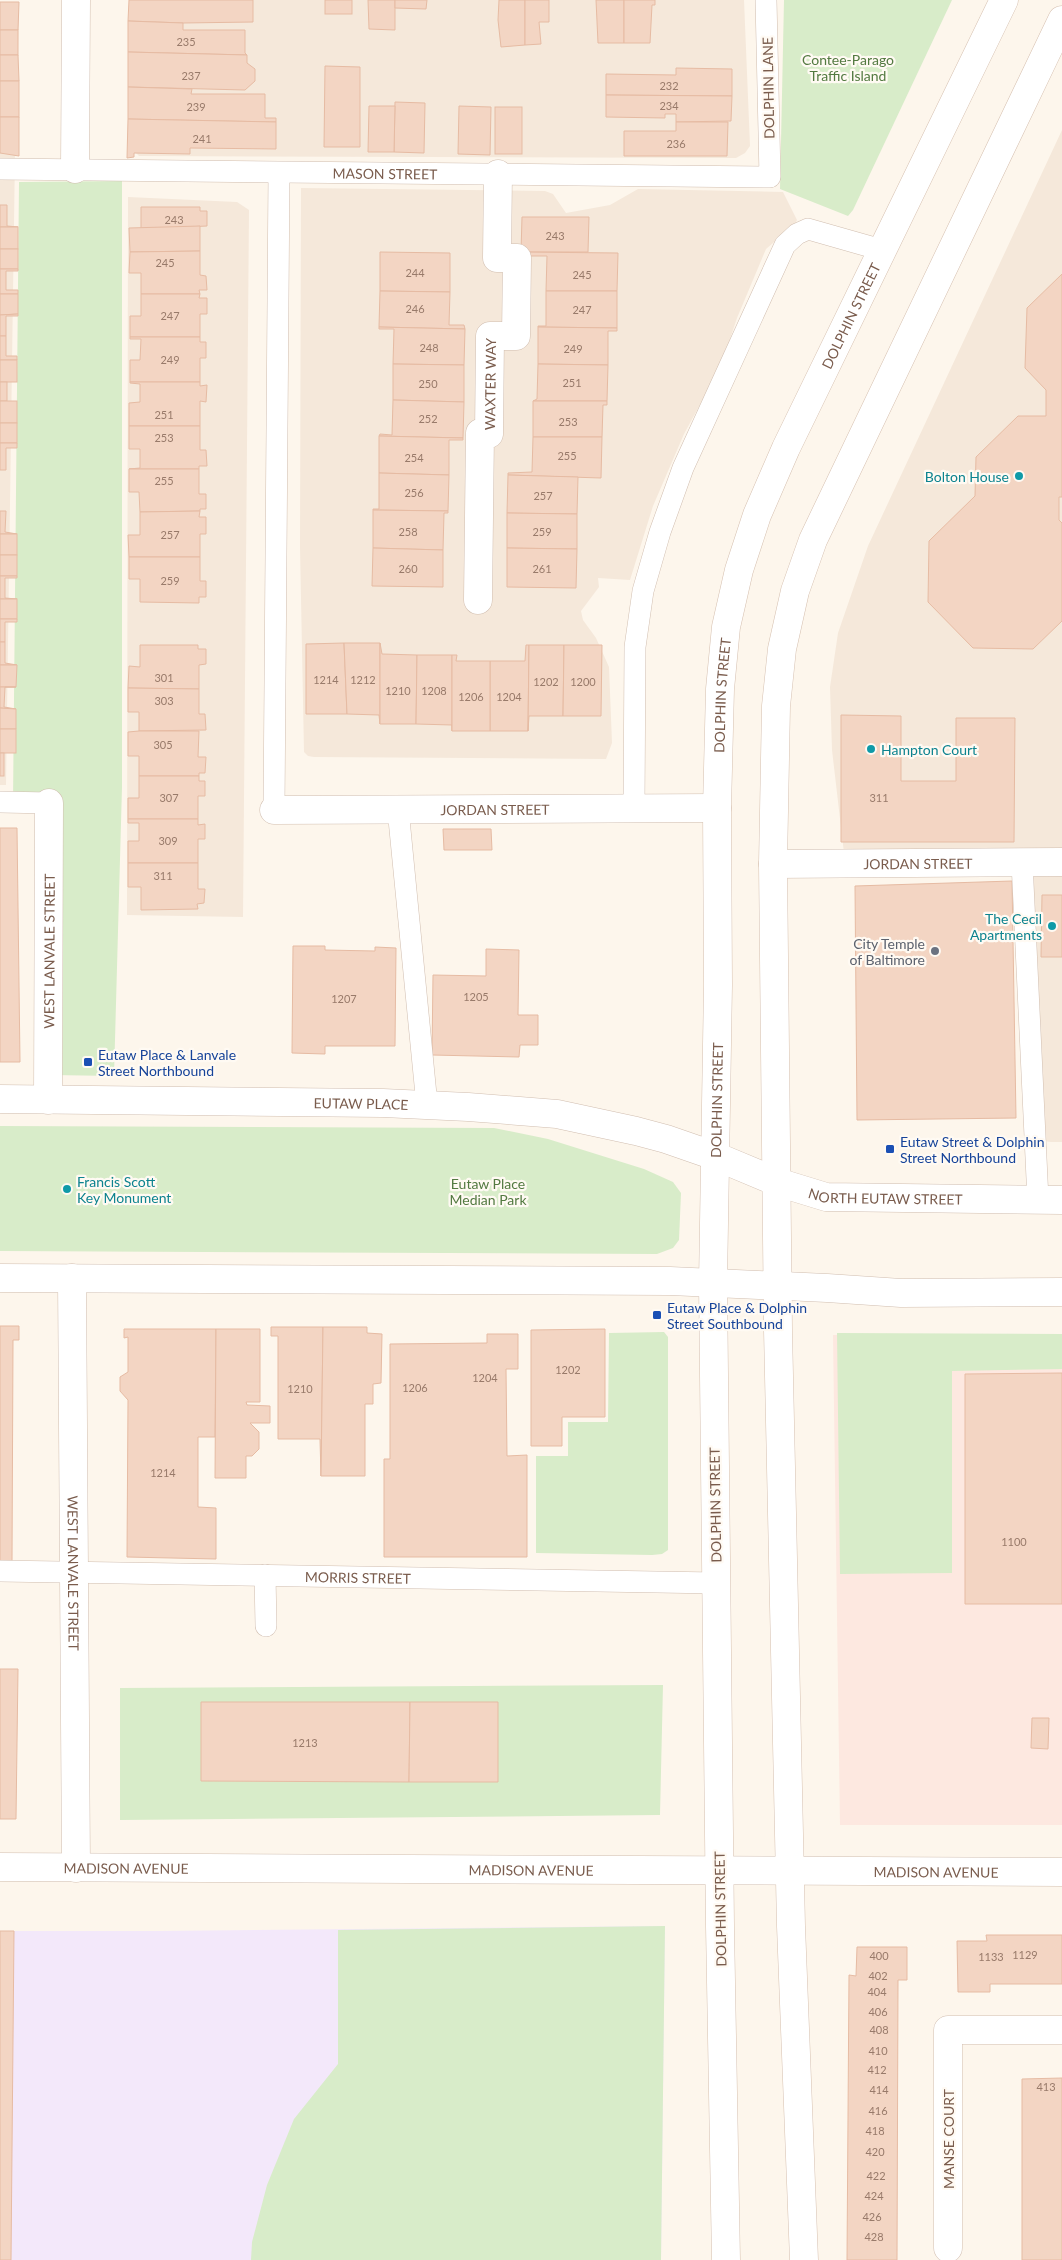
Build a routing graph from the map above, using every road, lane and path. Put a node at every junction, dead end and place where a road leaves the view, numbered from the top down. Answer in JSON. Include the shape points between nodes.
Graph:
{"nodes":[{"id":1,"x":76,"y":0,"type":"edge"},
{"id":2,"x":766,"y":0,"type":"edge"},
{"id":3,"x":1004,"y":0,"type":"edge"},
{"id":4,"x":1062,"y":20,"type":"edge"},
{"id":5,"x":0,"y":169,"type":"edge"},
{"id":6,"x":76,"y":169,"type":"junction"},
{"id":7,"x":278,"y":173,"type":"junction"},
{"id":8,"x":498,"y":174,"type":"junction"},
{"id":9,"x":770,"y":177,"type":"joint"},
{"id":10,"x":882,"y":250,"type":"junction"},
{"id":11,"x":478,"y":600,"type":"dead end"},
{"id":12,"x":0,"y":802,"type":"edge"},
{"id":13,"x":48,"y":802,"type":"joint"},
{"id":14,"x":717,"y":808,"type":"junction"},
{"id":15,"x":398,"y":809,"type":"junction"},
{"id":16,"x":274,"y":810,"type":"joint"},
{"id":17,"x":634,"y":810,"type":"junction"},
{"id":18,"x":1022,"y":862,"type":"junction"},
{"id":19,"x":1062,"y":862,"type":"edge"},
{"id":20,"x":773,"y":864,"type":"junction"},
{"id":21,"x":0,"y":1099,"type":"edge"},
{"id":22,"x":48,"y":1100,"type":"junction"},
{"id":23,"x":427,"y":1105,"type":"junction"},
{"id":24,"x":715,"y":1156,"type":"junction"},
{"id":25,"x":777,"y":1182,"type":"junction"},
{"id":26,"x":1050,"y":1200,"type":"edge"},
{"id":27,"x":0,"y":1278,"type":"edge"},
{"id":28,"x":72,"y":1278,"type":"junction"},
{"id":29,"x":713,"y":1283,"type":"junction"},
{"id":30,"x":778,"y":1286,"type":"junction"},
{"id":31,"x":1062,"y":1292,"type":"edge"},
{"id":32,"x":0,"y":1571,"type":"edge"},
{"id":33,"x":74,"y":1572,"type":"junction"},
{"id":34,"x":265,"y":1575,"type":"junction"},
{"id":35,"x":716,"y":1583,"type":"junction"},
{"id":36,"x":266,"y":1626,"type":"dead end"},
{"id":37,"x":0,"y":1867,"type":"edge"},
{"id":38,"x":76,"y":1868,"type":"junction"},
{"id":39,"x":720,"y":1870,"type":"junction"},
{"id":40,"x":791,"y":1870,"type":"junction"},
{"id":41,"x":1062,"y":1872,"type":"edge"},
{"id":42,"x":1062,"y":2030,"type":"edge"},
{"id":43,"x":948,"y":2248,"type":"dead end"},
{"id":44,"x":726,"y":2260,"type":"edge"},
{"id":45,"x":804,"y":2260,"type":"edge"}],
"edges":[{"from":1,"to":6,"type":"street"},
{"from":2,"to":9,"type":"lane","name":"DOLPHIN LANE"},
{"from":3,"to":10,"type":"street","name":"DOLPHIN STREET"},
{"from":4,"to":20,"type":"street","via":[[812,540],[795,591],[782,649],[776,706]]},
{"from":5,"to":6,"type":"lane","name":"MASON STREET"},
{"from":6,"to":7,"type":"lane","name":"MASON STREET"},
{"from":7,"to":8,"type":"lane","name":"MASON STREET"},
{"from":7,"to":16,"type":"lane"},
{"from":8,"to":9,"type":"lane","name":"MASON STREET"},
{"from":8,"to":11,"type":"street","name":"WAXTER WAY","via":[[496,258],[517,258],[516,336],[490,336],[489,434],[480,434]]},
{"from":10,"to":14,"type":"street","name":"DOLPHIN STREET","via":[[782,456],[756,515],[739,570],[726,628],[720,689]]},
{"from":10,"to":17,"type":"lane","via":[[808,229],[785,245],[683,468],[660,532],[641,600],[635,647]]},
{"from":12,"to":13,"type":"lane"},
{"from":13,"to":22,"type":"street","name":"WEST LANVALE STREET"},
{"from":14,"to":17,"type":"street","name":"JORDAN STREET"},
{"from":14,"to":24,"type":"street","name":"DOLPHIN STREET"},
{"from":15,"to":16,"type":"street","name":"JORDAN STREET"},
{"from":15,"to":17,"type":"street","name":"JORDAN STREET"},
{"from":15,"to":23,"type":"lane"},
{"from":18,"to":19,"type":"street","name":"JORDAN STREET"},
{"from":18,"to":20,"type":"street","name":"JORDAN STREET"},
{"from":18,"to":26,"type":"lane"},
{"from":20,"to":25,"type":"street"},
{"from":21,"to":22,"type":"street","name":"EUTAW PLACE"},
{"from":22,"to":23,"type":"street","name":"EUTAW PLACE"},
{"from":23,"to":24,"type":"street","name":"EUTAW PLACE","via":[[557,1114],[636,1130]]},
{"from":24,"to":25,"type":"street","name":"NORTH EUTAW STREET"},
{"from":24,"to":29,"type":"street","name":"DOLPHIN STREET"},
{"from":25,"to":26,"type":"street","name":"NORTH EUTAW STREET","via":[[826,1197]]},
{"from":25,"to":30,"type":"street"},
{"from":27,"to":28,"type":"street"},
{"from":28,"to":29,"type":"street"},
{"from":28,"to":33,"type":"street","name":"WEST LANVALE STREET"},
{"from":29,"to":30,"type":"street"},
{"from":29,"to":35,"type":"street","name":"DOLPHIN STREET"},
{"from":30,"to":31,"type":"street","via":[[901,1293]]},
{"from":30,"to":40,"type":"street"},
{"from":32,"to":33,"type":"lane","name":"MORRIS STREET"},
{"from":33,"to":34,"type":"lane","name":"MORRIS STREET"},
{"from":33,"to":38,"type":"street","name":"WEST LANVALE STREET"},
{"from":34,"to":35,"type":"lane","name":"MORRIS STREET"},
{"from":34,"to":36,"type":"lane"},
{"from":35,"to":39,"type":"street","name":"DOLPHIN STREET"},
{"from":37,"to":38,"type":"street","name":"MADISON AVENUE"},
{"from":38,"to":39,"type":"street","name":"MADISON AVENUE"},
{"from":39,"to":40,"type":"street","name":"MADISON AVENUE"},
{"from":39,"to":44,"type":"street","name":"DOLPHIN STREET"},
{"from":40,"to":41,"type":"street","name":"MADISON AVENUE"},
{"from":40,"to":45,"type":"street"},
{"from":42,"to":43,"type":"street","name":"MANSE COURT","via":[[948,2030]]}]}
